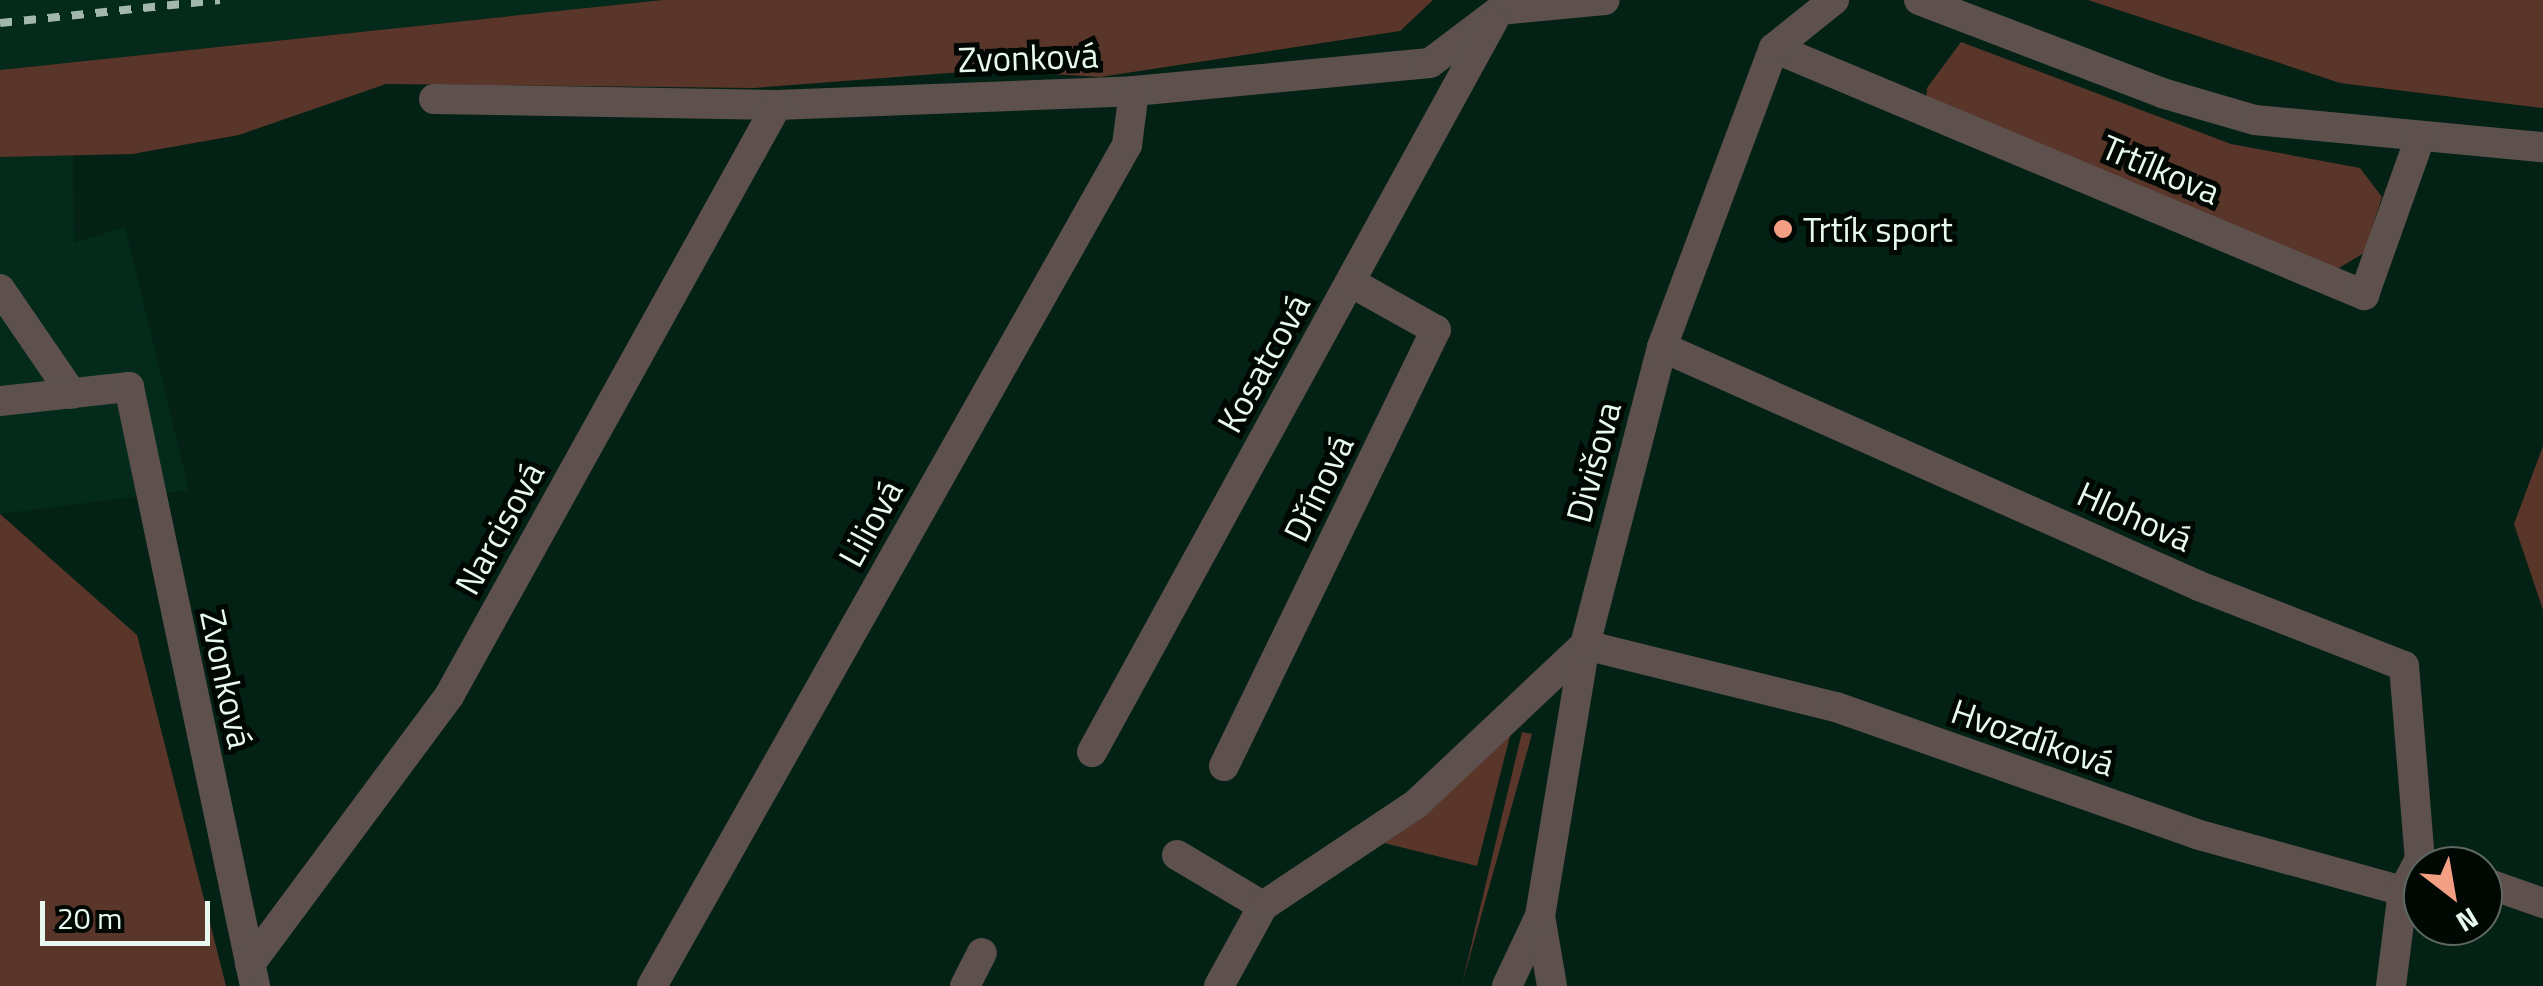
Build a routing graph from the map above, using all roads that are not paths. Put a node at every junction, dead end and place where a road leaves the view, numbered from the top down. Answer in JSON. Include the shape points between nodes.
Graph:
{"nodes":[{"id":1,"x":1605,"y":0,"type":"edge"},
{"id":2,"x":1834,"y":0,"type":"edge"},
{"id":3,"x":1919,"y":0,"type":"edge"},
{"id":4,"x":1500,"y":10,"type":"junction"},
{"id":5,"x":1774,"y":48,"type":"junction"},
{"id":6,"x":1134,"y":90,"type":"junction"},
{"id":7,"x":434,"y":98,"type":"dead end"},
{"id":8,"x":777,"y":105,"type":"junction"},
{"id":9,"x":2420,"y":138,"type":"junction"},
{"id":10,"x":2543,"y":146,"type":"edge"},
{"id":11,"x":1350,"y":282,"type":"junction"},
{"id":12,"x":0,"y":289,"type":"edge"},
{"id":13,"x":1662,"y":346,"type":"junction"},
{"id":14,"x":72,"y":394,"type":"junction"},
{"id":15,"x":0,"y":401,"type":"edge"},
{"id":16,"x":1584,"y":645,"type":"junction"},
{"id":17,"x":1092,"y":752,"type":"dead end"},
{"id":18,"x":1224,"y":766,"type":"dead end"},
{"id":19,"x":2427,"y":846,"type":"edge"},
{"id":20,"x":1177,"y":856,"type":"dead end"},
{"id":21,"x":2503,"y":889,"type":"edge"},
{"id":22,"x":2403,"y":891,"type":"joint"},
{"id":23,"x":2543,"y":903,"type":"edge"},
{"id":24,"x":1264,"y":906,"type":"junction"},
{"id":25,"x":1540,"y":916,"type":"junction"},
{"id":26,"x":982,"y":953,"type":"dead end"},
{"id":27,"x":253,"y":975,"type":"edge"},
{"id":28,"x":652,"y":986,"type":"edge"},
{"id":29,"x":965,"y":986,"type":"edge"},
{"id":30,"x":1219,"y":986,"type":"edge"},
{"id":31,"x":1507,"y":986,"type":"edge"},
{"id":32,"x":1552,"y":986,"type":"edge"},
{"id":33,"x":2392,"y":986,"type":"edge"}],
"edges":[{"from":1,"to":4,"type":"street"},
{"from":2,"to":5,"type":"street"},
{"from":3,"to":9,"type":"street","name":"Trtílkova","via":[[2255,120]]},
{"from":4,"to":6,"type":"street","name":"Zvonková","via":[[1430,63]]},
{"from":4,"to":11,"type":"street","name":"Kosatcová"},
{"from":5,"to":9,"type":"street","name":"Trtílkova","via":[[2364,296]]},
{"from":5,"to":13,"type":"street","name":"Divišova"},
{"from":6,"to":8,"type":"street","name":"Zvonková"},
{"from":6,"to":28,"type":"street","name":"Liliová","via":[[1127,145]]},
{"from":7,"to":8,"type":"street","name":"Zvonková"},
{"from":8,"to":27,"type":"street","name":"Narcisová","via":[[448,696]]},
{"from":9,"to":10,"type":"street","name":"Trtílkova"},
{"from":11,"to":17,"type":"street","name":"Kosatcová"},
{"from":11,"to":18,"type":"street","name":"Dřínová","via":[[1436,330]]},
{"from":12,"to":14,"type":"street"},
{"from":13,"to":16,"type":"street","name":"Divišova"},
{"from":13,"to":19,"type":"street","name":"Hlohová","via":[[2199,586],[2404,666]]},
{"from":14,"to":15,"type":"street"},
{"from":14,"to":27,"type":"street","name":"Zvonková","via":[[129,387]]},
{"from":16,"to":22,"type":"street","name":"Hvozdíková","via":[[1836,707],[2196,834]]},
{"from":16,"to":24,"type":"street","via":[[1416,804]]},
{"from":16,"to":25,"type":"street","name":"Divišova"},
{"from":20,"to":24,"type":"street"},
{"from":21,"to":23,"type":"street"},
{"from":22,"to":33,"type":"street"},
{"from":24,"to":30,"type":"street"},
{"from":25,"to":31,"type":"street"},
{"from":25,"to":32,"type":"street","name":"Divišova"},
{"from":26,"to":29,"type":"street"}]}
